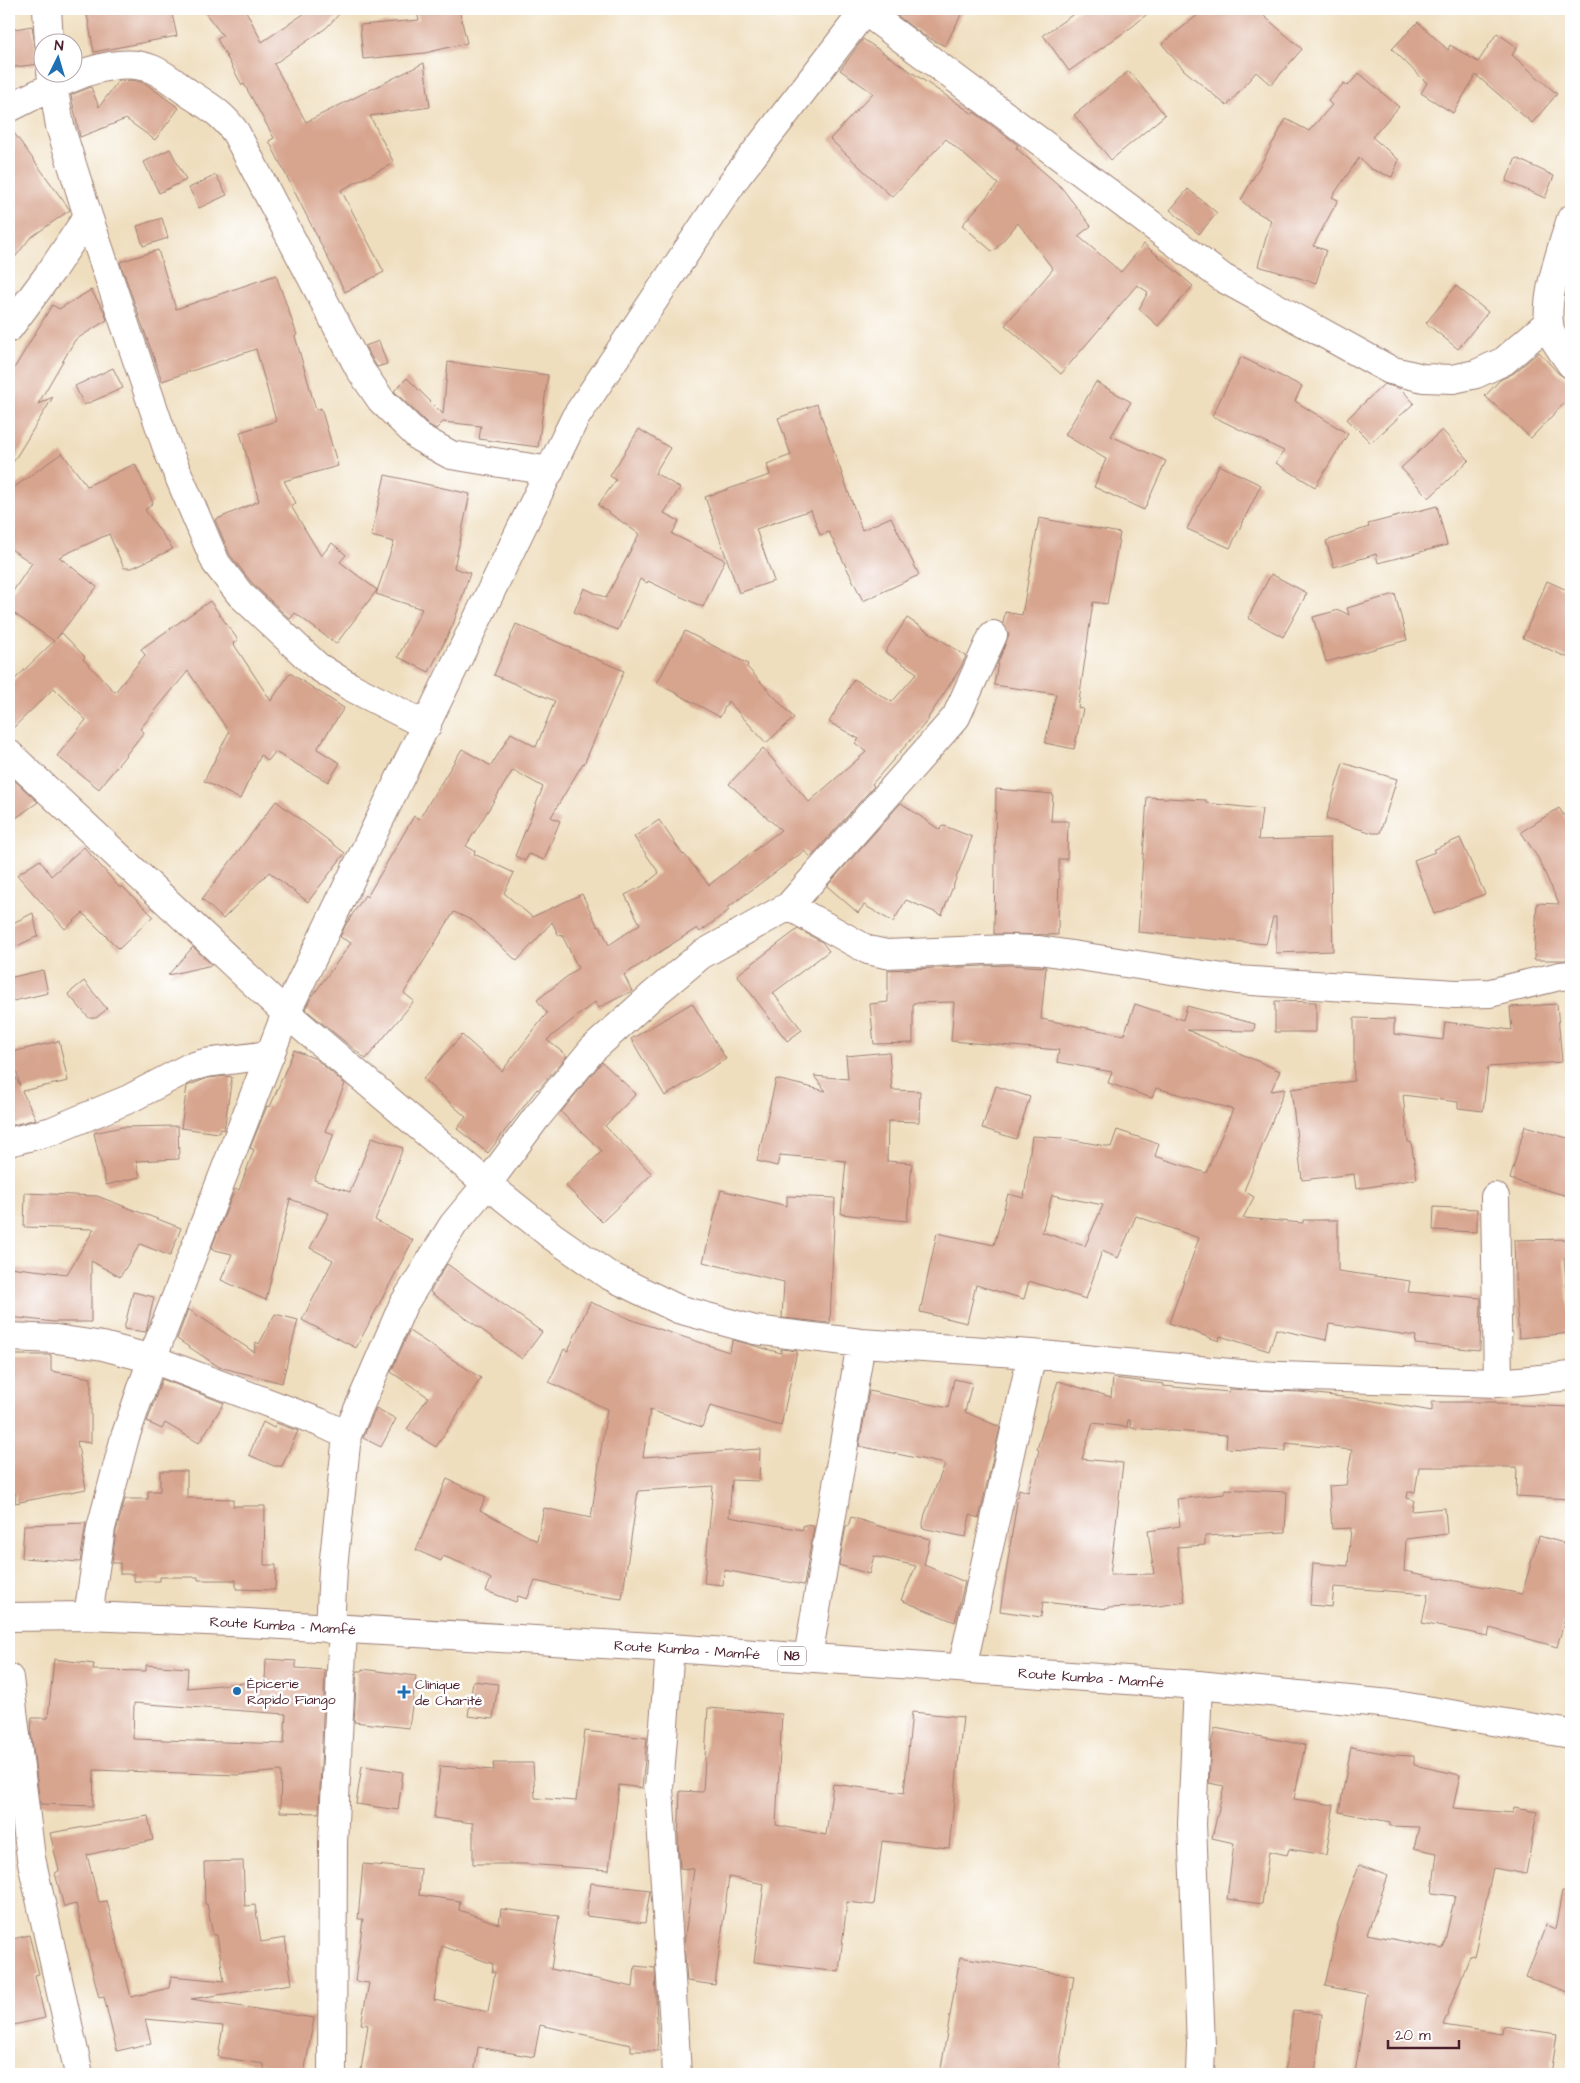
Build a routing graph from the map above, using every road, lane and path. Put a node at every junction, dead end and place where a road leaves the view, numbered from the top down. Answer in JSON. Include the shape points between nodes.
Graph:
{"nodes":[{"id":1,"x":47,"y":9,"type":"edge"},
{"id":2,"x":866,"y":10,"type":"edge"},
{"id":3,"x":48,"y":32,"type":"edge"},
{"id":4,"x":82,"y":72,"type":"edge"},
{"id":5,"x":48,"y":82,"type":"edge"},
{"id":6,"x":53,"y":82,"type":"edge"},
{"id":7,"x":9,"y":108,"type":"edge"},
{"id":8,"x":88,"y":216,"type":"junction"},
{"id":9,"x":1571,"y":219,"type":"edge"},
{"id":10,"x":1549,"y":322,"type":"junction"},
{"id":11,"x":9,"y":328,"type":"edge"},
{"id":12,"x":1571,"y":364,"type":"edge"},
{"id":13,"x":550,"y":471,"type":"junction"},
{"id":14,"x":993,"y":635,"type":"dead end"},
{"id":15,"x":427,"y":726,"type":"junction"},
{"id":16,"x":9,"y":754,"type":"edge"},
{"id":17,"x":789,"y":906,"type":"junction"},
{"id":18,"x":1571,"y":975,"type":"edge"},
{"id":19,"x":286,"y":1013,"type":"junction"},
{"id":20,"x":270,"y":1055,"type":"junction"},
{"id":21,"x":9,"y":1142,"type":"edge"},
{"id":22,"x":487,"y":1184,"type":"junction"},
{"id":23,"x":1495,"y":1197,"type":"dead end"},
{"id":24,"x":9,"y":1337,"type":"edge"},
{"id":25,"x":861,"y":1343,"type":"junction"},
{"id":26,"x":1032,"y":1354,"type":"junction"},
{"id":27,"x":152,"y":1359,"type":"junction"},
{"id":28,"x":1571,"y":1376,"type":"edge"},
{"id":29,"x":1498,"y":1383,"type":"junction"},
{"id":30,"x":347,"y":1435,"type":"junction"},
{"id":31,"x":88,"y":1616,"type":"junction"},
{"id":32,"x":9,"y":1618,"type":"edge"},
{"id":33,"x":337,"y":1629,"type":"junction"},
{"id":34,"x":670,"y":1648,"type":"junction"},
{"id":35,"x":808,"y":1657,"type":"junction"},
{"id":36,"x":962,"y":1668,"type":"junction"},
{"id":37,"x":9,"y":1678,"type":"edge"},
{"id":38,"x":1198,"y":1685,"type":"junction"},
{"id":39,"x":1571,"y":1734,"type":"edge"},
{"id":40,"x":18,"y":1832,"type":"edge"},
{"id":41,"x":78,"y":2074,"type":"edge"},
{"id":42,"x":332,"y":2074,"type":"edge"},
{"id":43,"x":677,"y":2074,"type":"edge"},
{"id":44,"x":1200,"y":2074,"type":"edge"}],
"edges":[{"from":1,"to":3,"type":"main road"},
{"from":2,"to":10,"type":"main road","via":[[1223,278],[1390,370],[1423,378],[1453,379],[1476,374],[1504,361]]},
{"from":2,"to":13,"type":"main road","via":[[737,176],[575,418]]},
{"from":4,"to":13,"type":"main road","via":[[125,64],[152,68],[224,116],[236,133],[359,368],[381,400],[420,438],[451,455]]},
{"from":5,"to":7,"type":"main road"},
{"from":6,"to":8,"type":"main road","via":[[60,126]]},
{"from":8,"to":11,"type":"main road"},
{"from":8,"to":15,"type":"main road","via":[[168,451],[216,563],[240,594],[316,666]]},
{"from":9,"to":10,"type":"main road","via":[[1548,306]]},
{"from":10,"to":12,"type":"main road","via":[[1552,335]]},
{"from":13,"to":15,"type":"main road"},
{"from":14,"to":17,"type":"main road","via":[[956,717]]},
{"from":15,"to":19,"type":"main road"},
{"from":16,"to":19,"type":"main road"},
{"from":17,"to":18,"type":"main road","via":[[868,950],[886,954],[1039,950],[1237,980],[1456,994],[1490,993]]},
{"from":17,"to":22,"type":"main road","via":[[702,956],[592,1050]]},
{"from":19,"to":20,"type":"main road"},
{"from":19,"to":22,"type":"main road"},
{"from":20,"to":21,"type":"main road","via":[[188,1068],[112,1106],[52,1131]]},
{"from":20,"to":27,"type":"main road"},
{"from":22,"to":25,"type":"main road","via":[[608,1275],[678,1309],[754,1330]]},
{"from":22,"to":30,"type":"main road","via":[[453,1224],[403,1304]]},
{"from":23,"to":29,"type":"main road"},
{"from":24,"to":27,"type":"main road","via":[[56,1338]]},
{"from":25,"to":26,"type":"main road"},
{"from":25,"to":35,"type":"main road"},
{"from":26,"to":29,"type":"main road","via":[[1251,1375]]},
{"from":26,"to":36,"type":"main road"},
{"from":27,"to":30,"type":"main road"},
{"from":27,"to":31,"type":"main road","via":[[125,1437],[101,1528]]},
{"from":28,"to":29,"type":"main road"},
{"from":30,"to":33,"type":"main road","via":[[333,1568]]},
{"from":31,"to":32,"type":"main road","name":"Route Kumba - Mamfé","number":"N8"},
{"from":31,"to":33,"type":"main road","name":"Route Kumba - Mamfé","number":"N8"},
{"from":33,"to":34,"type":"main road","name":"Route Kumba - Mamfé","number":"N8"},
{"from":33,"to":42,"type":"main road"},
{"from":34,"to":35,"type":"main road","name":"Route Kumba - Mamfé","number":"N8"},
{"from":34,"to":43,"type":"main road","via":[[659,1788]]},
{"from":35,"to":36,"type":"main road","name":"Route Kumba - Mamfé","number":"N8"},
{"from":36,"to":38,"type":"main road","name":"Route Kumba - Mamfé","number":"N8"},
{"from":37,"to":40,"type":"main road"},
{"from":38,"to":39,"type":"main road","name":"Route Kumba - Mamfé","number":"N8","via":[[1390,1704]]},
{"from":38,"to":44,"type":"main road","via":[[1192,1824]]},
{"from":40,"to":41,"type":"main road"}]}
